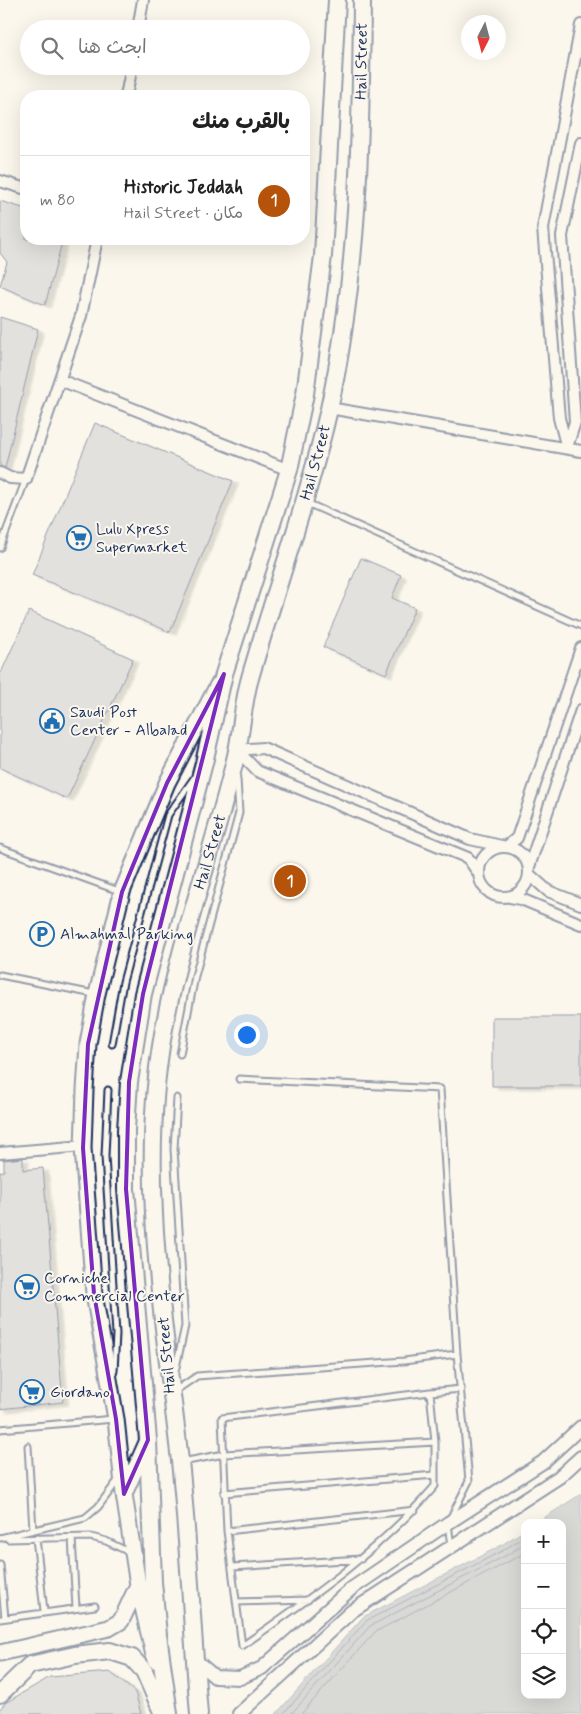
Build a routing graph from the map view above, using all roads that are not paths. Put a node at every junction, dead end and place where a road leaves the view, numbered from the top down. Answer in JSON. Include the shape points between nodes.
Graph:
{"nodes":[{"id":1,"x":143,"y":0,"type":"edge"},
{"id":2,"x":337,"y":0,"type":"edge"},
{"id":3,"x":362,"y":0,"type":"edge"},
{"id":4,"x":140,"y":20,"type":"edge"},
{"id":5,"x":581,"y":25,"type":"edge"},
{"id":6,"x":130,"y":75,"type":"edge"},
{"id":7,"x":127,"y":90,"type":"edge"},
{"id":8,"x":581,"y":143,"type":"edge"},
{"id":9,"x":0,"y":181,"type":"edge"},
{"id":10,"x":20,"y":187,"type":"edge"},
{"id":11,"x":96,"y":245,"type":"edge"},
{"id":12,"x":60,"y":380,"type":"junction"},
{"id":13,"x":329,"y":408,"type":"junction"},
{"id":14,"x":567,"y":448,"type":"junction"},
{"id":15,"x":581,"y":451,"type":"edge"},
{"id":16,"x":289,"y":470,"type":"junction"},
{"id":17,"x":0,"y":473,"type":"edge"},
{"id":18,"x":26,"y":479,"type":"junction"},
{"id":19,"x":304,"y":502,"type":"junction"},
{"id":20,"x":0,"y":548,"type":"edge"},
{"id":21,"x":581,"y":626,"type":"edge"},
{"id":22,"x":581,"y":648,"type":"edge"},
{"id":23,"x":224,"y":674,"type":"junction"},
{"id":24,"x":581,"y":710,"type":"edge"},
{"id":25,"x":237,"y":754,"type":"junction"},
{"id":26,"x":204,"y":763,"type":"junction"},
{"id":27,"x":506,"y":847,"type":"junction"},
{"id":28,"x":0,"y":848,"type":"edge"},
{"id":29,"x":529,"y":871,"type":"junction"},
{"id":30,"x":479,"y":874,"type":"junction"},
{"id":31,"x":122,"y":892,"type":"junction"},
{"id":32,"x":509,"y":897,"type":"junction"},
{"id":33,"x":581,"y":904,"type":"edge"},
{"id":34,"x":581,"y":924,"type":"edge"},
{"id":35,"x":0,"y":975,"type":"edge"},
{"id":36,"x":97,"y":994,"type":"junction"},
{"id":37,"x":112,"y":1044,"type":"dead end"},
{"id":38,"x":180,"y":1054,"type":"dead end"},
{"id":39,"x":239,"y":1079,"type":"dead end"},
{"id":40,"x":108,"y":1090,"type":"dead end"},
{"id":41,"x":177,"y":1098,"type":"dead end"},
{"id":42,"x":84,"y":1146,"type":"junction"},
{"id":43,"x":0,"y":1153,"type":"edge"},
{"id":44,"x":457,"y":1354,"type":"junction"},
{"id":45,"x":461,"y":1389,"type":"junction"},
{"id":46,"x":430,"y":1392,"type":"junction"},
{"id":47,"x":170,"y":1394,"type":"junction"},
{"id":48,"x":113,"y":1397,"type":"junction"},
{"id":49,"x":116,"y":1419,"type":"junction"},
{"id":50,"x":581,"y":1427,"type":"edge"},
{"id":51,"x":0,"y":1429,"type":"edge"},
{"id":52,"x":148,"y":1440,"type":"junction"},
{"id":53,"x":435,"y":1442,"type":"junction"},
{"id":54,"x":28,"y":1446,"type":"dead end"},
{"id":55,"x":224,"y":1454,"type":"junction"},
{"id":56,"x":581,"y":1457,"type":"edge"},
{"id":57,"x":180,"y":1462,"type":"junction"},
{"id":58,"x":122,"y":1475,"type":"junction"},
{"id":59,"x":435,"y":1475,"type":"junction"},
{"id":60,"x":224,"y":1493,"type":"junction"},
{"id":61,"x":124,"y":1494,"type":"junction"},
{"id":62,"x":415,"y":1510,"type":"junction"},
{"id":63,"x":448,"y":1523,"type":"junction"},
{"id":64,"x":33,"y":1530,"type":"junction"},
{"id":65,"x":227,"y":1531,"type":"junction"},
{"id":66,"x":36,"y":1538,"type":"junction"},
{"id":67,"x":72,"y":1538,"type":"junction"},
{"id":68,"x":0,"y":1539,"type":"edge"},
{"id":69,"x":451,"y":1547,"type":"junction"},
{"id":70,"x":133,"y":1555,"type":"junction"},
{"id":71,"x":362,"y":1558,"type":"junction"},
{"id":72,"x":0,"y":1565,"type":"edge"},
{"id":73,"x":232,"y":1567,"type":"junction"},
{"id":74,"x":138,"y":1585,"type":"junction"},
{"id":75,"x":308,"y":1600,"type":"junction"},
{"id":76,"x":236,"y":1602,"type":"junction"},
{"id":77,"x":95,"y":1606,"type":"dead end"},
{"id":78,"x":76,"y":1608,"type":"junction"},
{"id":79,"x":44,"y":1611,"type":"junction"},
{"id":80,"x":2,"y":1618,"type":"edge"},
{"id":81,"x":0,"y":1653,"type":"edge"},
{"id":82,"x":194,"y":1658,"type":"junction"},
{"id":83,"x":0,"y":1694,"type":"edge"},
{"id":84,"x":163,"y":1714,"type":"edge"},
{"id":85,"x":169,"y":1714,"type":"edge"},
{"id":86,"x":199,"y":1714,"type":"edge"},
{"id":87,"x":240,"y":1714,"type":"edge"}],
"edges":[{"from":1,"to":4,"type":"street"},
{"from":2,"to":16,"type":"main road","name":"Hail Street","via":[[324,256],[305,394]]},
{"from":3,"to":13,"type":"main road","name":"Hail Street","via":[[360,163],[351,279]]},
{"from":5,"to":14,"type":"street","via":[[543,228],[559,418]]},
{"from":6,"to":7,"type":"street"},
{"from":8,"to":14,"type":"street","via":[[562,236],[576,422]]},
{"from":9,"to":10,"type":"street"},
{"from":11,"to":12,"type":"street","via":[[81,316]]},
{"from":12,"to":16,"type":"street"},
{"from":12,"to":18,"type":"street"},
{"from":13,"to":14,"type":"street"},
{"from":13,"to":19,"type":"main road","name":"Hail Street"},
{"from":14,"to":15,"type":"street"},
{"from":16,"to":23,"type":"main road","name":"Hail Street"},
{"from":17,"to":18,"type":"street","via":[[10,478]]},
{"from":18,"to":20,"type":"lane"},
{"from":19,"to":21,"type":"lane"},
{"from":19,"to":25,"type":"main road","name":"Hail Street","via":[[248,684]]},
{"from":22,"to":27,"type":"street","via":[[516,838]]},
{"from":23,"to":26,"type":"main road","name":"Hail Street"},
{"from":23,"to":31,"type":"main road","via":[[167,783]]},
{"from":24,"to":29,"type":"street"},
{"from":25,"to":27,"type":"street","via":[[263,748],[470,839]]},
{"from":25,"to":30,"type":"street","via":[[257,770],[468,858]]},
{"from":25,"to":38,"type":"lane","via":[[239,813],[195,976]]},
{"from":25,"to":47,"type":"main road","name":"Hail Street","via":[[162,1036],[154,1109],[154,1219]]},
{"from":26,"to":37,"type":"lane","via":[[168,815],[123,982]]},
{"from":26,"to":52,"type":"main road","name":"Hail Street","via":[[143,994],[129,1082],[126,1189]]},
{"from":27,"to":29,"type":"street","via":[[521,853]]},
{"from":27,"to":30,"type":"street","via":[[489,852]]},
{"from":28,"to":31,"type":"lane"},
{"from":29,"to":32,"type":"street","via":[[523,890]]},
{"from":29,"to":33,"type":"street","via":[[548,891]]},
{"from":30,"to":32,"type":"street","via":[[481,882],[493,895]]},
{"from":31,"to":36,"type":"main road"},
{"from":32,"to":34,"type":"street"},
{"from":35,"to":36,"type":"lane"},
{"from":36,"to":42,"type":"main road","via":[[88,1044]]},
{"from":39,"to":44,"type":"lane","via":[[440,1089]]},
{"from":40,"to":48,"type":"lane","via":[[106,1156],[116,1334]]},
{"from":41,"to":47,"type":"lane","via":[[174,1149],[185,1326]]},
{"from":42,"to":43,"type":"street"},
{"from":42,"to":48,"type":"main road","via":[[94,1294]]},
{"from":44,"to":45,"type":"lane"},
{"from":44,"to":47,"type":"lane","via":[[404,1361],[197,1376]]},
{"from":45,"to":46,"type":"lane"},
{"from":45,"to":63,"type":"lane","via":[[469,1481]]},
{"from":46,"to":53,"type":"lane"},
{"from":46,"to":55,"type":"lane","via":[[222,1418]]},
{"from":47,"to":57,"type":"main road","name":"Hail Street"},
{"from":48,"to":49,"type":"main road"},
{"from":49,"to":51,"type":"lane"},
{"from":49,"to":58,"type":"main road"},
{"from":50,"to":63,"type":"street","via":[[543,1462]]},
{"from":52,"to":61,"type":"main road"},
{"from":52,"to":85,"type":"main road","name":"Hail Street","via":[[153,1582]]},
{"from":53,"to":55,"type":"lane"},
{"from":53,"to":59,"type":"lane"},
{"from":54,"to":64,"type":"lane"},
{"from":55,"to":57,"type":"lane"},
{"from":55,"to":60,"type":"lane"},
{"from":56,"to":69,"type":"street","via":[[558,1477]]},
{"from":57,"to":82,"type":"main road","name":"Hail Street"},
{"from":58,"to":61,"type":"main road"},
{"from":58,"to":64,"type":"lane","via":[[98,1507],[85,1518]]},
{"from":59,"to":60,"type":"lane"},
{"from":59,"to":62,"type":"lane","via":[[436,1486]]},
{"from":60,"to":65,"type":"lane"},
{"from":61,"to":70,"type":"main road"},
{"from":62,"to":65,"type":"lane"},
{"from":62,"to":71,"type":"lane"},
{"from":63,"to":69,"type":"lane"},
{"from":63,"to":82,"type":"street","via":[[351,1589],[262,1668],[240,1678],[215,1677]]},
{"from":64,"to":68,"type":"lane"},
{"from":65,"to":73,"type":"lane"},
{"from":66,"to":67,"type":"lane"},
{"from":66,"to":68,"type":"lane"},
{"from":66,"to":79,"type":"lane"},
{"from":67,"to":70,"type":"lane","via":[[106,1540]]},
{"from":67,"to":78,"type":"lane"},
{"from":69,"to":87,"type":"street","via":[[352,1611]]},
{"from":70,"to":74,"type":"main road"},
{"from":71,"to":73,"type":"lane"},
{"from":71,"to":75,"type":"lane"},
{"from":72,"to":80,"type":"lane"},
{"from":73,"to":76,"type":"lane"},
{"from":74,"to":81,"type":"main road","via":[[121,1621],[109,1628]]},
{"from":74,"to":85,"type":"main road"},
{"from":75,"to":76,"type":"lane"},
{"from":75,"to":76,"type":"lane","via":[[242,1646]]},
{"from":77,"to":78,"type":"lane"},
{"from":78,"to":79,"type":"lane"},
{"from":79,"to":80,"type":"lane"},
{"from":82,"to":86,"type":"main road","name":"Hail Street"},
{"from":83,"to":84,"type":"main road","via":[[30,1665],[110,1651],[132,1658],[144,1671]]}]}
